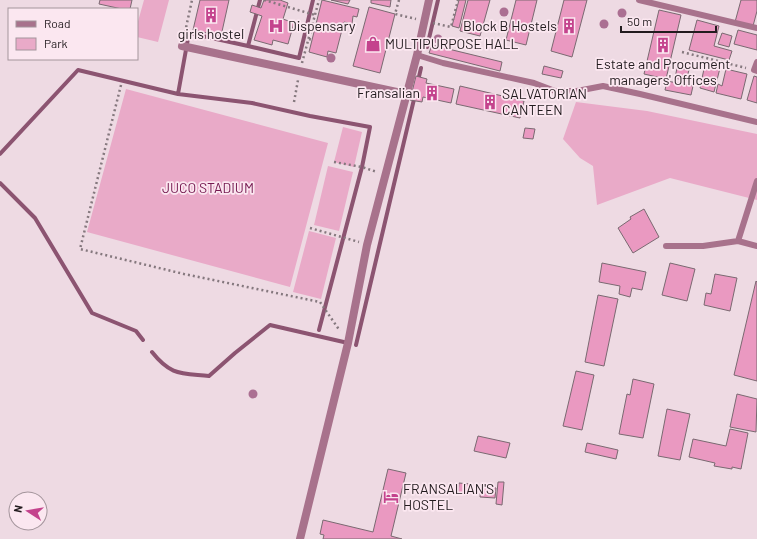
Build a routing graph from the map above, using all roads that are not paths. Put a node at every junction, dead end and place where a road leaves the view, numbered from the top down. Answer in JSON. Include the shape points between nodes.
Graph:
{"nodes":[{"id":1,"x":429,"y":0,"type":"edge"},
{"id":2,"x":639,"y":0,"type":"edge"},
{"id":3,"x":757,"y":28,"type":"edge"},
{"id":4,"x":182,"y":46,"type":"road end"},
{"id":5,"x":416,"y":55,"type":"junction"},
{"id":6,"x":757,"y":62,"type":"edge"},
{"id":7,"x":756,"y":71,"type":"edge"},
{"id":8,"x":406,"y":94,"type":"junction"},
{"id":9,"x":757,"y":122,"type":"edge"},
{"id":10,"x":757,"y":181,"type":"edge"},
{"id":11,"x":738,"y":241,"type":"junction"},
{"id":12,"x":666,"y":246,"type":"dead end"},
{"id":13,"x":757,"y":246,"type":"edge"},
{"id":14,"x":300,"y":539,"type":"edge"}],
"edges":[{"from":1,"to":5,"type":"street"},
{"from":2,"to":3,"type":"lane"},
{"from":4,"to":8,"type":"street"},
{"from":5,"to":8,"type":"street"},
{"from":5,"to":9,"type":"lane","via":[[534,83],[555,91],[577,91],[603,86]]},
{"from":6,"to":7,"type":"lane"},
{"from":8,"to":14,"type":"street","via":[[367,245],[348,343]]},
{"from":10,"to":11,"type":"lane"},
{"from":11,"to":12,"type":"lane","via":[[703,246]]},
{"from":11,"to":13,"type":"lane"}]}
